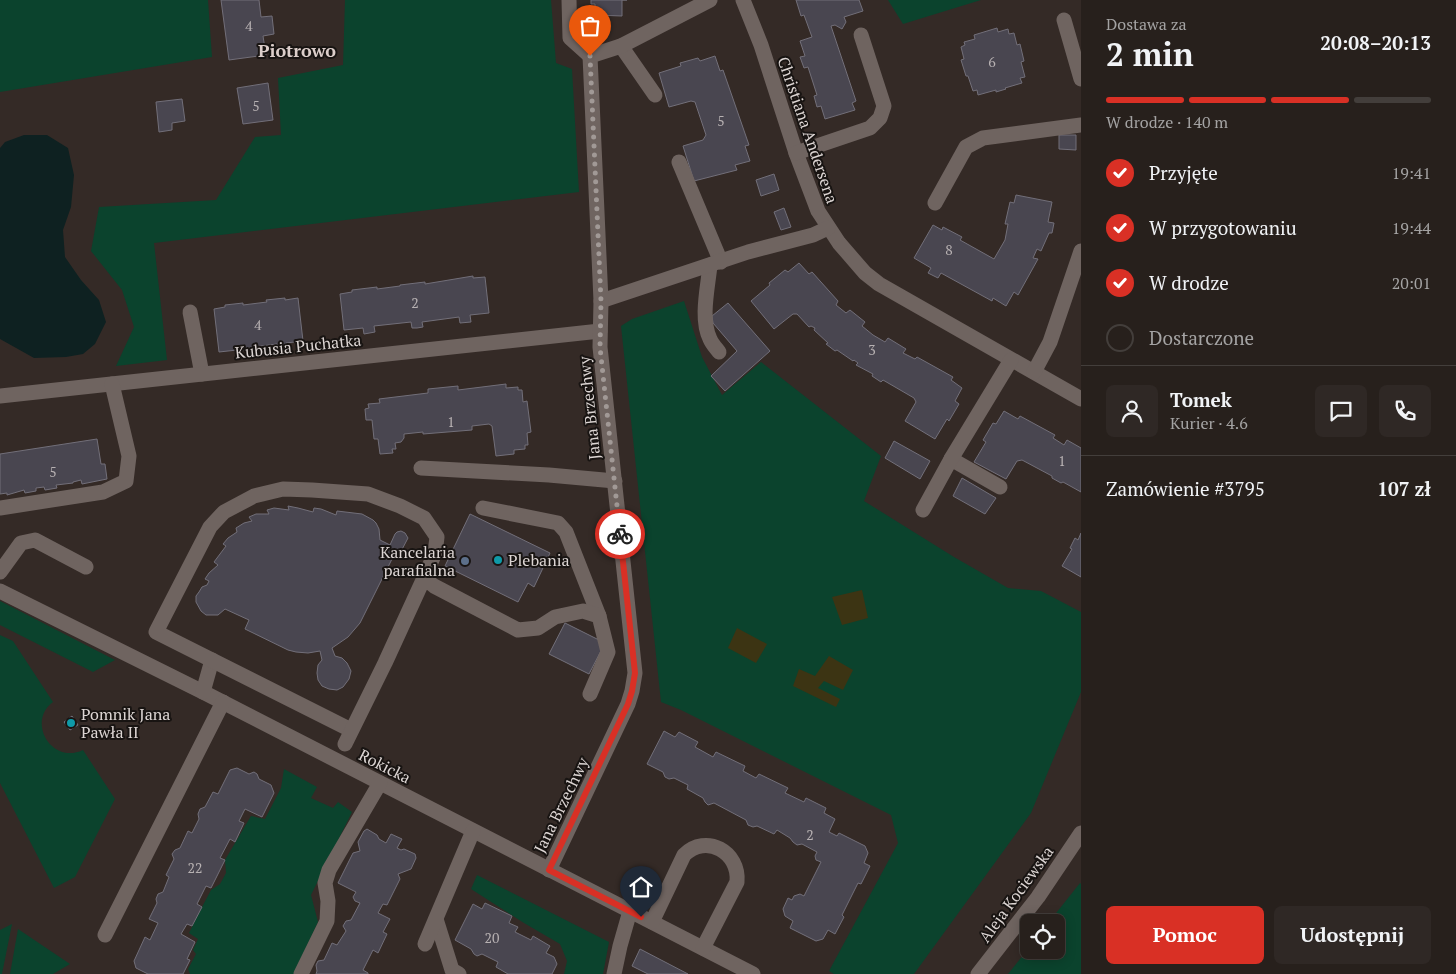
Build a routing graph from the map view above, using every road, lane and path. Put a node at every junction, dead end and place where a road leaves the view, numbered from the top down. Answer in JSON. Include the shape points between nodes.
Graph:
{"nodes":[{"id":1,"x":569,"y":0,"type":"edge"},
{"id":2,"x":710,"y":0,"type":"edge"},
{"id":3,"x":743,"y":0,"type":"edge"},
{"id":4,"x":1064,"y":20,"type":"dead end"},
{"id":5,"x":861,"y":35,"type":"dead end"},
{"id":6,"x":621,"y":46,"type":"junction"},
{"id":7,"x":590,"y":56,"type":"junction"},
{"id":8,"x":1081,"y":79,"type":"edge"},
{"id":9,"x":655,"y":95,"type":"dead end"},
{"id":10,"x":1081,"y":125,"type":"edge"},
{"id":11,"x":796,"y":152,"type":"junction"},
{"id":12,"x":679,"y":162,"type":"dead end"},
{"id":13,"x":935,"y":203,"type":"dead end"},
{"id":14,"x":828,"y":228,"type":"junction"},
{"id":15,"x":1081,"y":252,"type":"edge"},
{"id":16,"x":715,"y":264,"type":"junction"},
{"id":17,"x":601,"y":301,"type":"junction"},
{"id":18,"x":190,"y":312,"type":"dead end"},
{"id":19,"x":600,"y":331,"type":"junction"},
{"id":20,"x":719,"y":352,"type":"dead end"},
{"id":21,"x":1012,"y":360,"type":"junction"},
{"id":22,"x":1034,"y":372,"type":"junction"},
{"id":23,"x":202,"y":374,"type":"junction"},
{"id":24,"x":112,"y":384,"type":"junction"},
{"id":25,"x":0,"y":396,"type":"edge"},
{"id":26,"x":1081,"y":399,"type":"edge"},
{"id":27,"x":951,"y":459,"type":"junction"},
{"id":28,"x":422,"y":468,"type":"dead end"},
{"id":29,"x":614,"y":480,"type":"junction"},
{"id":30,"x":1000,"y":486,"type":"dead end"},
{"id":31,"x":0,"y":508,"type":"edge"},
{"id":32,"x":483,"y":508,"type":"dead end"},
{"id":33,"x":923,"y":510,"type":"dead end"},
{"id":34,"x":86,"y":567,"type":"dead end"},
{"id":35,"x":0,"y":572,"type":"edge"},
{"id":36,"x":424,"y":578,"type":"junction"},
{"id":37,"x":0,"y":591,"type":"edge"},
{"id":38,"x":599,"y":616,"type":"junction"},
{"id":39,"x":212,"y":660,"type":"junction"},
{"id":40,"x":203,"y":692,"type":"junction"},
{"id":41,"x":590,"y":694,"type":"dead end"},
{"id":42,"x":224,"y":702,"type":"junction"},
{"id":43,"x":351,"y":730,"type":"junction"},
{"id":44,"x":344,"y":744,"type":"dead end"},
{"id":45,"x":380,"y":783,"type":"junction"},
{"id":46,"x":473,"y":831,"type":"junction"},
{"id":47,"x":1081,"y":833,"type":"edge"},
{"id":48,"x":549,"y":870,"type":"junction"},
{"id":49,"x":630,"y":911,"type":"junction"},
{"id":50,"x":436,"y":918,"type":"junction"},
{"id":51,"x":652,"y":922,"type":"junction"},
{"id":52,"x":105,"y":935,"type":"dead end"},
{"id":53,"x":425,"y":944,"type":"dead end"},
{"id":54,"x":703,"y":948,"type":"junction"},
{"id":55,"x":301,"y":974,"type":"edge"},
{"id":56,"x":459,"y":974,"type":"edge"},
{"id":57,"x":614,"y":974,"type":"edge"},
{"id":58,"x":753,"y":974,"type":"edge"},
{"id":59,"x":978,"y":974,"type":"edge"}],
"edges":[{"from":1,"to":7,"type":"street","via":[[570,38]]},
{"from":2,"to":6,"type":"street"},
{"from":3,"to":11,"type":"street","name":"Christiana Andersena"},
{"from":4,"to":8,"type":"street"},
{"from":5,"to":11,"type":"street","via":[[884,106],[880,118],[870,128]]},
{"from":6,"to":7,"type":"street"},
{"from":6,"to":9,"type":"street"},
{"from":7,"to":17,"type":"street","name":"Jana Brzechwy"},
{"from":10,"to":13,"type":"street","via":[[983,138],[966,147]]},
{"from":11,"to":14,"type":"street","name":"Christiana Andersena","via":[[818,212]]},
{"from":12,"to":16,"type":"street"},
{"from":14,"to":16,"type":"street"},
{"from":14,"to":21,"type":"street","name":"Christiana Andersena","via":[[865,273],[879,284]]},
{"from":15,"to":22,"type":"street","via":[[1050,342]]},
{"from":16,"to":17,"type":"street"},
{"from":16,"to":20,"type":"street","via":[[706,300],[706,326],[710,340]]},
{"from":17,"to":19,"type":"street","name":"Jana Brzechwy"},
{"from":18,"to":23,"type":"street"},
{"from":19,"to":23,"type":"street","name":"Kubusia Puchatka"},
{"from":19,"to":29,"type":"street","name":"Jana Brzechwy"},
{"from":21,"to":22,"type":"street","name":"Christiana Andersena"},
{"from":21,"to":27,"type":"street"},
{"from":22,"to":26,"type":"street","name":"Christiana Andersena"},
{"from":23,"to":24,"type":"street","name":"Kubusia Puchatka"},
{"from":24,"to":25,"type":"street","name":"Kubusia Puchatka"},
{"from":24,"to":31,"type":"street","via":[[129,456],[126,481],[103,492]]},
{"from":27,"to":30,"type":"street"},
{"from":27,"to":33,"type":"street"},
{"from":28,"to":29,"type":"street"},
{"from":29,"to":48,"type":"street","name":"Jana Brzechwy","via":[[635,673],[628,704]]},
{"from":32,"to":38,"type":"street","via":[[558,523],[566,532]]},
{"from":34,"to":35,"type":"street","via":[[35,540],[21,544]]},
{"from":36,"to":38,"type":"street","via":[[518,630],[538,628],[555,617],[583,611]]},
{"from":36,"to":39,"type":"street","via":[[435,553],[437,537],[424,518],[400,506],[368,494],[312,490],[283,489],[254,496],[224,512],[210,527],[156,632]]},
{"from":36,"to":43,"type":"street"},
{"from":37,"to":40,"type":"street","name":"Rokicka"},
{"from":38,"to":41,"type":"street","via":[[608,652]]},
{"from":39,"to":40,"type":"street"},
{"from":39,"to":43,"type":"street"},
{"from":40,"to":42,"type":"street","name":"Rokicka"},
{"from":42,"to":45,"type":"street","name":"Rokicka"},
{"from":42,"to":52,"type":"street"},
{"from":43,"to":44,"type":"street"},
{"from":45,"to":46,"type":"street","name":"Rokicka"},
{"from":45,"to":55,"type":"street","via":[[329,870],[325,883],[327,921]]},
{"from":46,"to":48,"type":"street","name":"Rokicka"},
{"from":46,"to":50,"type":"street"},
{"from":47,"to":59,"type":"street","name":"Aleja Kociewska","via":[[1038,897]]},
{"from":48,"to":49,"type":"street","name":"Rokicka"},
{"from":49,"to":51,"type":"street","name":"Rokicka"},
{"from":49,"to":57,"type":"street"},
{"from":50,"to":53,"type":"street"},
{"from":50,"to":56,"type":"street","via":[[452,970]]},
{"from":51,"to":54,"type":"street","name":"Rokicka"},
{"from":51,"to":54,"type":"street","via":[[684,855],[700,845],[721,849],[732,858],[738,873],[737,882]]},
{"from":54,"to":58,"type":"street","name":"Rokicka"}]}
